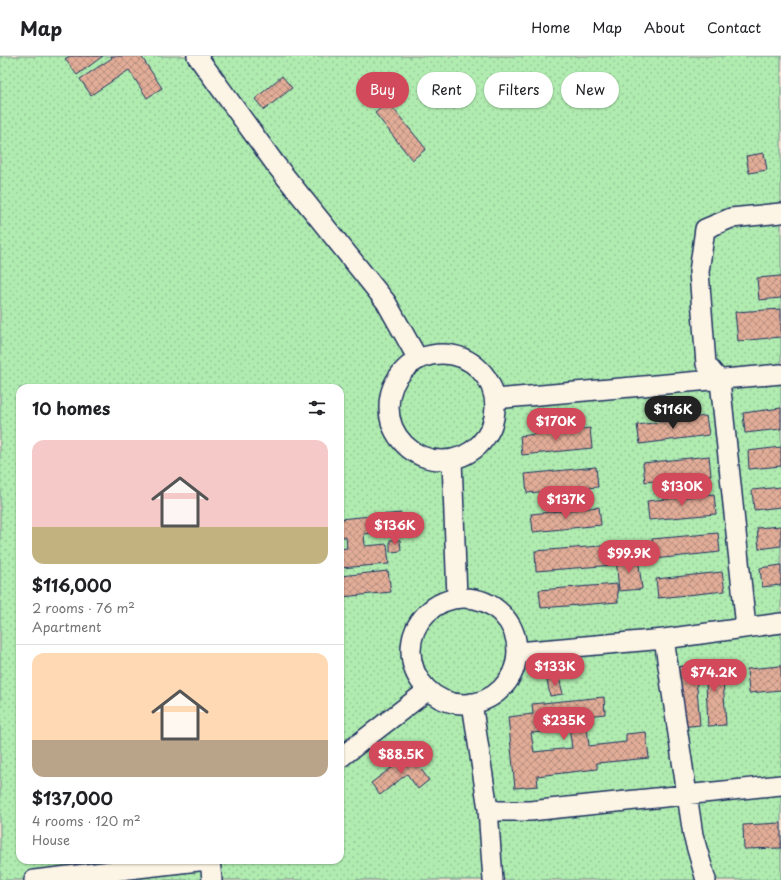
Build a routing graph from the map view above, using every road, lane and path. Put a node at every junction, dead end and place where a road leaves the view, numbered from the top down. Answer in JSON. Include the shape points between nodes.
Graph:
{"nodes":[{"id":1,"x":197,"y":56,"type":"edge"},
{"id":2,"x":781,"y":213,"type":"edge"},
{"id":3,"x":418,"y":359,"type":"junction"},
{"id":4,"x":781,"y":374,"type":"edge"},
{"id":5,"x":720,"y":380,"type":"junction"},
{"id":6,"x":495,"y":399,"type":"junction"},
{"id":7,"x":452,"y":459,"type":"junction"},
{"id":8,"x":457,"y":598,"type":"junction"},
{"id":9,"x":781,"y":623,"type":"edge"},
{"id":10,"x":746,"y":627,"type":"junction"},
{"id":11,"x":664,"y":639,"type":"junction"},
{"id":12,"x":518,"y":652,"type":"junction"},
{"id":13,"x":428,"y":690,"type":"junction"},
{"id":14,"x":472,"y":703,"type":"junction"},
{"id":15,"x":344,"y":755,"type":"edge"},
{"id":16,"x":781,"y":785,"type":"edge"},
{"id":17,"x":686,"y":794,"type":"junction"},
{"id":18,"x":488,"y":810,"type":"junction"},
{"id":19,"x":172,"y":864,"type":"edge"},
{"id":20,"x":210,"y":864,"type":"edge"},
{"id":21,"x":34,"y":880,"type":"edge"},
{"id":22,"x":212,"y":880,"type":"edge"},
{"id":23,"x":493,"y":880,"type":"edge"},
{"id":24,"x":706,"y":880,"type":"edge"}],
"edges":[{"from":1,"to":3,"type":"street","via":[[276,165],[386,302]]},
{"from":2,"to":5,"type":"street","via":[[731,218],[705,229],[699,272],[706,364]]},
{"from":3,"to":6,"type":"street","via":[[434,354],[451,354],[467,360],[480,370],[490,383]]},
{"from":3,"to":7,"type":"street","via":[[404,369],[394,383],[389,399],[389,416],[394,432],[405,445],[419,454],[435,459]]},
{"from":4,"to":5,"type":"street"},
{"from":5,"to":6,"type":"street"},
{"from":5,"to":10,"type":"street"},
{"from":6,"to":7,"type":"street","via":[[489,431],[480,444],[467,454]]},
{"from":7,"to":8,"type":"street"},
{"from":8,"to":12,"type":"street","via":[[473,598],[488,603],[500,611],[510,623],[516,637]]},
{"from":8,"to":13,"type":"street","via":[[441,603],[427,613],[417,627],[412,643],[412,660],[418,676]]},
{"from":9,"to":10,"type":"street"},
{"from":10,"to":11,"type":"street"},
{"from":11,"to":12,"type":"street"},
{"from":11,"to":17,"type":"street"},
{"from":12,"to":14,"type":"street","via":[[515,669],[506,684],[493,696]]},
{"from":13,"to":14,"type":"street","via":[[442,699],[459,704]]},
{"from":13,"to":15,"type":"street"},
{"from":14,"to":18,"type":"street"},
{"from":16,"to":17,"type":"street"},
{"from":17,"to":18,"type":"street","via":[[530,811]]},
{"from":17,"to":24,"type":"street","via":[[693,835]]},
{"from":18,"to":23,"type":"street"},
{"from":19,"to":21,"type":"street"},
{"from":20,"to":22,"type":"street"}]}
